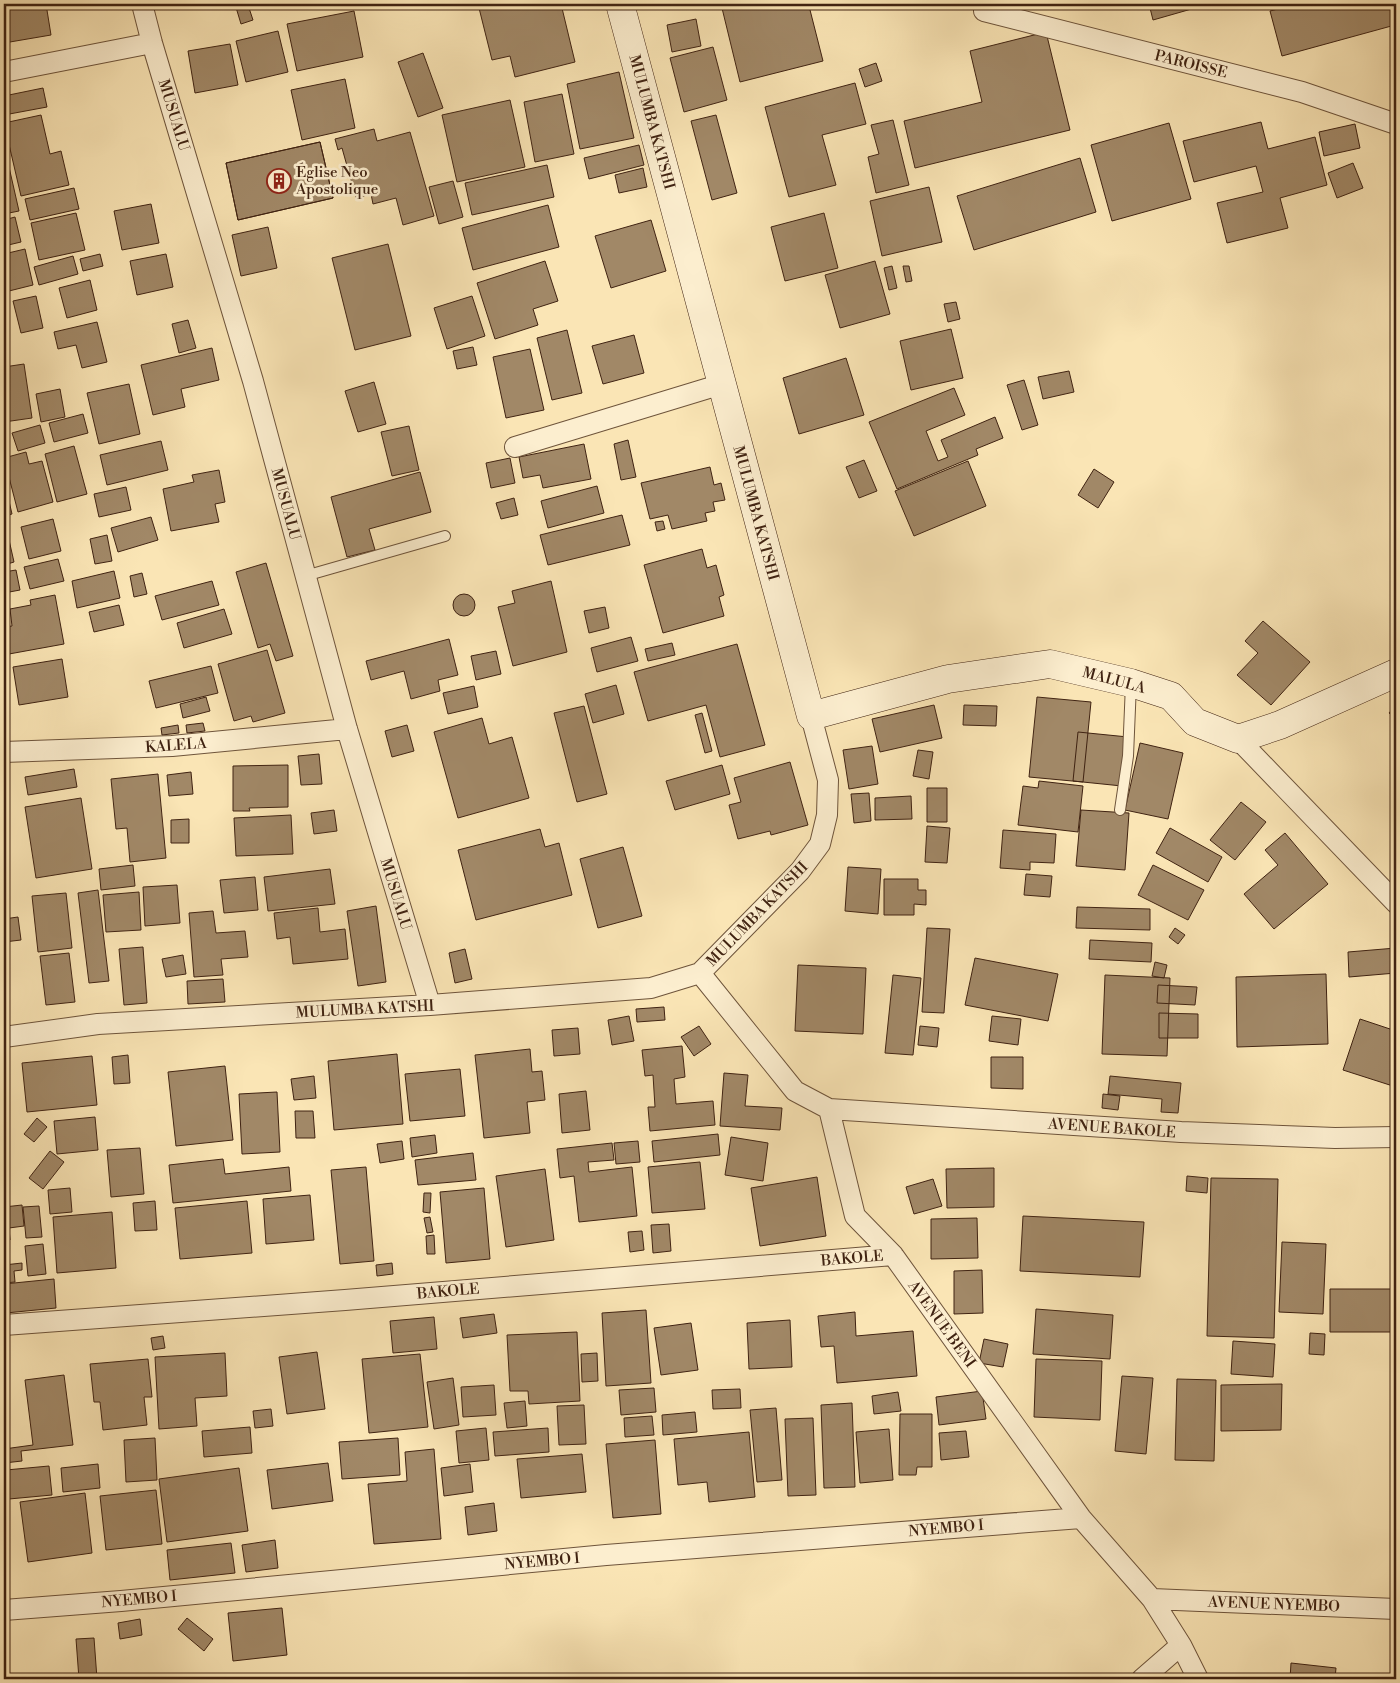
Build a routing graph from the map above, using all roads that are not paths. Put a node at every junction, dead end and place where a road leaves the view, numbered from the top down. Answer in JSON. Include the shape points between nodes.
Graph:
{"nodes":[{"id":1,"x":142,"y":4,"type":"edge"},
{"id":2,"x":620,"y":4,"type":"edge"},
{"id":3,"x":984,"y":10,"type":"dead end"},
{"id":4,"x":152,"y":43,"type":"junction"},
{"id":5,"x":4,"y":72,"type":"edge"},
{"id":6,"x":1396,"y":124,"type":"edge"},
{"id":7,"x":722,"y":384,"type":"junction"},
{"id":8,"x":515,"y":447,"type":"dead end"},
{"id":9,"x":445,"y":536,"type":"dead end"},
{"id":10,"x":305,"y":576,"type":"junction"},
{"id":11,"x":1396,"y":673,"type":"edge"},
{"id":12,"x":1131,"y":683,"type":"junction"},
{"id":13,"x":811,"y":716,"type":"junction"},
{"id":14,"x":347,"y":730,"type":"junction"},
{"id":15,"x":1238,"y":739,"type":"junction"},
{"id":16,"x":4,"y":752,"type":"edge"},
{"id":17,"x":1120,"y":810,"type":"dead end"},
{"id":18,"x":1396,"y":903,"type":"edge"},
{"id":19,"x":700,"y":973,"type":"junction"},
{"id":20,"x":430,"y":1005,"type":"junction"},
{"id":21,"x":4,"y":1037,"type":"edge"},
{"id":22,"x":829,"y":1109,"type":"junction"},
{"id":23,"x":1396,"y":1137,"type":"edge"},
{"id":24,"x":892,"y":1255,"type":"junction"},
{"id":25,"x":4,"y":1325,"type":"edge"},
{"id":26,"x":1081,"y":1518,"type":"junction"},
{"id":27,"x":1152,"y":1599,"type":"junction"},
{"id":28,"x":1396,"y":1609,"type":"edge"},
{"id":29,"x":4,"y":1610,"type":"edge"},
{"id":30,"x":1180,"y":1645,"type":"junction"},
{"id":31,"x":1142,"y":1679,"type":"edge"},
{"id":32,"x":1198,"y":1679,"type":"edge"}],
"edges":[{"from":1,"to":4,"type":"street","name":"MUSUALU"},
{"from":2,"to":7,"type":"street","name":"MULUMBA KATSHI"},
{"from":3,"to":6,"type":"street","name":"PAROISSE","via":[[1302,92]]},
{"from":4,"to":5,"type":"street"},
{"from":4,"to":10,"type":"street","name":"MUSUALU","via":[[253,382]]},
{"from":7,"to":8,"type":"street"},
{"from":7,"to":13,"type":"street","name":"MULUMBA KATSHI"},
{"from":9,"to":10,"type":"lane"},
{"from":10,"to":14,"type":"street","name":"MUSUALU"},
{"from":11,"to":15,"type":"street"},
{"from":12,"to":13,"type":"street","name":"MALULA","via":[[1050,664],[948,679]]},
{"from":12,"to":15,"type":"street","name":"MALULA","via":[[1171,696],[1195,722]]},
{"from":12,"to":17,"type":"lane","via":[[1128,756]]},
{"from":13,"to":19,"type":"street","name":"MULUMBA KATSHI","via":[[828,780],[827,815],[820,844],[800,871]]},
{"from":14,"to":16,"type":"street","name":"KALELA","via":[[172,746]]},
{"from":14,"to":20,"type":"street","name":"MUSUALU"},
{"from":15,"to":18,"type":"street"},
{"from":19,"to":20,"type":"street","name":"MULUMBA KATSHI","via":[[651,988]]},
{"from":19,"to":22,"type":"street","via":[[795,1091]]},
{"from":20,"to":21,"type":"street","name":"MULUMBA KATSHI","via":[[98,1024]]},
{"from":22,"to":23,"type":"street","name":"AVENUE BAKOLE","via":[[1181,1132]]},
{"from":22,"to":24,"type":"street","name":"AVENUE BENI","via":[[855,1216]]},
{"from":24,"to":25,"type":"street","name":"BAKOLE"},
{"from":24,"to":26,"type":"street","name":"AVENUE BENI"},
{"from":26,"to":27,"type":"street","name":"AVENUE BENI"},
{"from":26,"to":29,"type":"street","name":"NYEMBO I","via":[[616,1554]]},
{"from":27,"to":28,"type":"street","name":"AVENUE NYEMBO"},
{"from":27,"to":30,"type":"street","name":"AVENUE BENI"},
{"from":30,"to":31,"type":"street"},
{"from":30,"to":32,"type":"street","name":"AVENUE BENI"}]}
